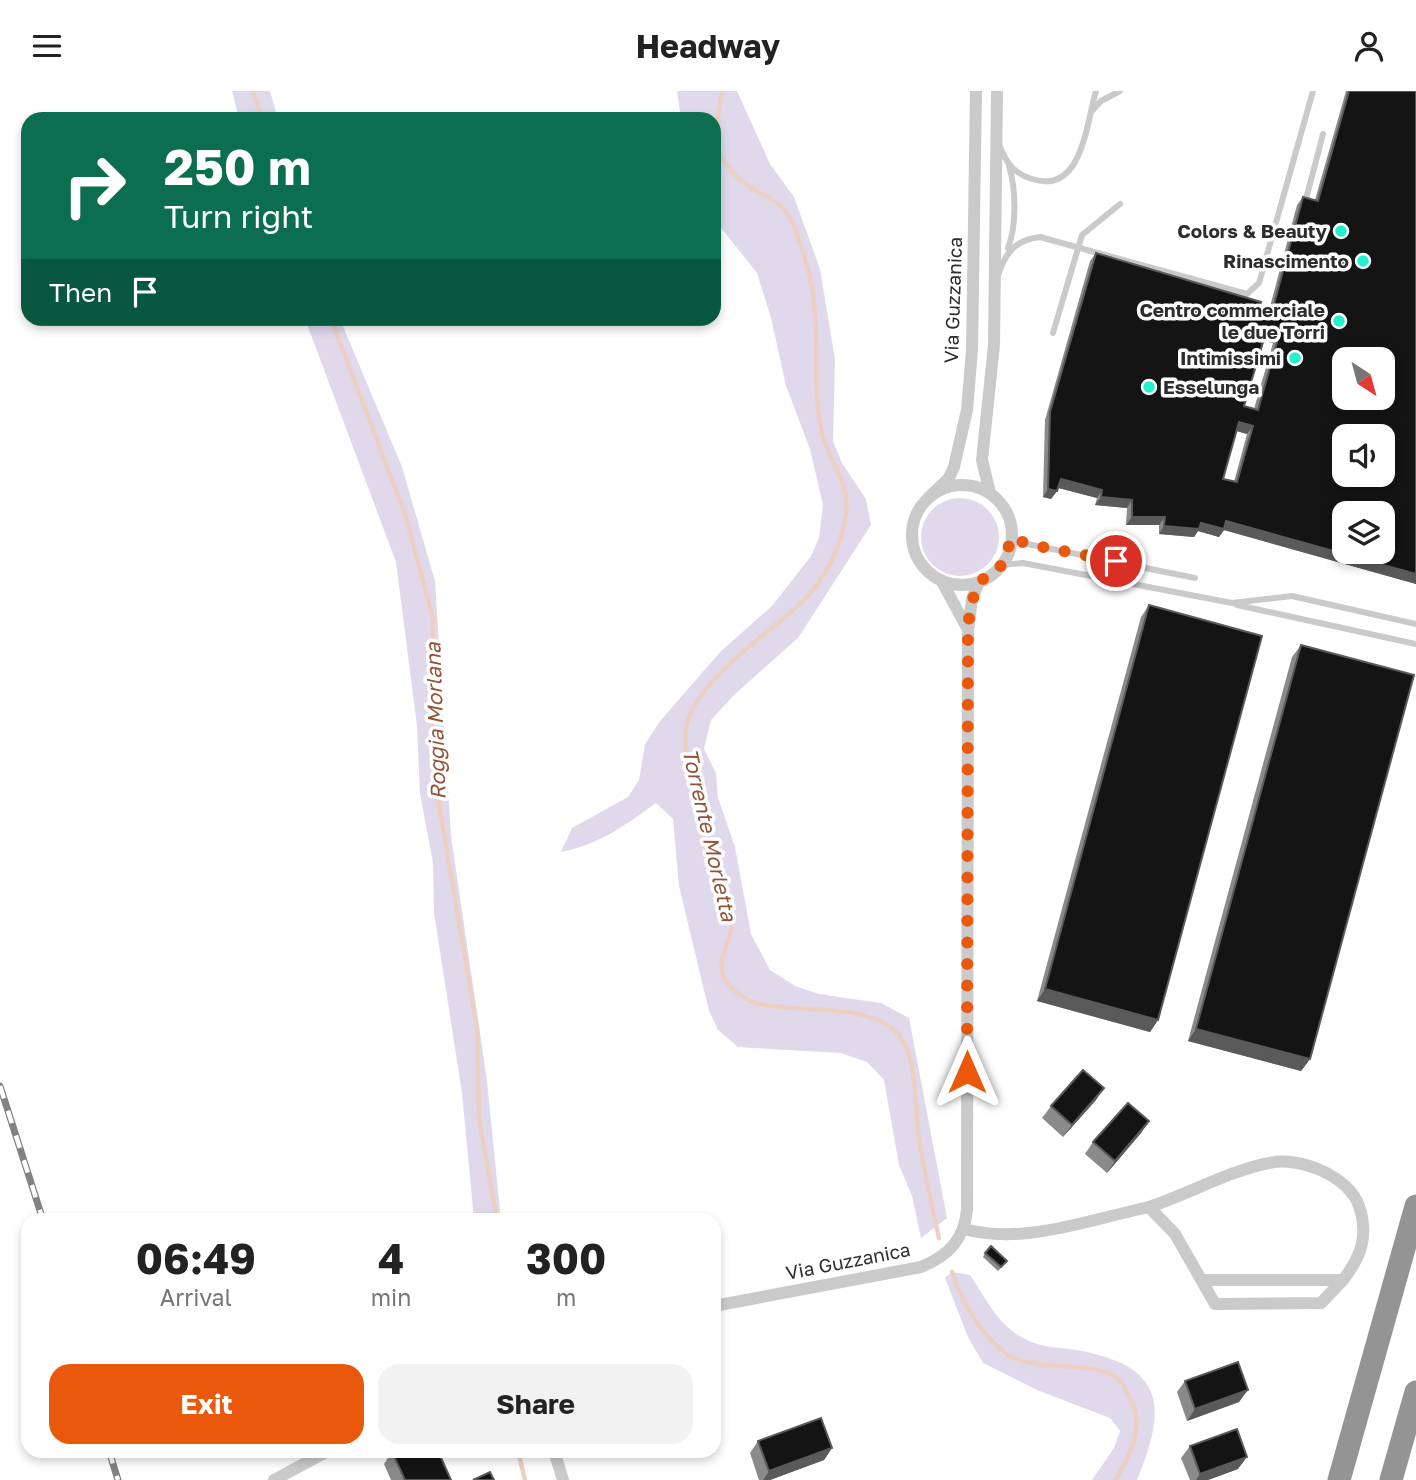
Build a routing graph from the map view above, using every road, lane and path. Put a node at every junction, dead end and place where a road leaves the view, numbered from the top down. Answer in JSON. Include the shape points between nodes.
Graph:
{"nodes":[{"id":1,"x":976,"y":91,"type":"edge"},
{"id":2,"x":997,"y":91,"type":"edge"},
{"id":3,"x":1096,"y":91,"type":"edge"},
{"id":4,"x":1120,"y":91,"type":"edge"},
{"id":5,"x":1313,"y":91,"type":"edge"},
{"id":6,"x":1089,"y":114,"type":"junction"},
{"id":7,"x":1323,"y":134,"type":"dead end"},
{"id":8,"x":997,"y":138,"type":"junction"},
{"id":9,"x":1008,"y":164,"type":"junction"},
{"id":10,"x":1305,"y":203,"type":"edge"},
{"id":11,"x":1120,"y":204,"type":"dead end"},
{"id":12,"x":1077,"y":247,"type":"junction"},
{"id":13,"x":1005,"y":256,"type":"junction"},
{"id":14,"x":994,"y":312,"type":"junction"},
{"id":15,"x":1053,"y":333,"type":"dead end"},
{"id":16,"x":990,"y":493,"type":"junction"},
{"id":17,"x":928,"y":498,"type":"junction"},
{"id":18,"x":1012,"y":537,"type":"junction"},
{"id":19,"x":1002,"y":565,"type":"junction"},
{"id":20,"x":1195,"y":578,"type":"dead end"},
{"id":21,"x":941,"y":580,"type":"junction"},
{"id":22,"x":979,"y":582,"type":"junction"},
{"id":23,"x":1232,"y":603,"type":"junction"},
{"id":24,"x":1416,"y":624,"type":"edge"},
{"id":25,"x":968,"y":631,"type":"junction"},
{"id":26,"x":1416,"y":644,"type":"edge"},
{"id":27,"x":1416,"y":1206,"type":"edge"},
{"id":28,"x":1149,"y":1207,"type":"junction"},
{"id":29,"x":964,"y":1229,"type":"junction"},
{"id":30,"x":1203,"y":1280,"type":"junction"},
{"id":31,"x":1343,"y":1280,"type":"junction"},
{"id":32,"x":721,"y":1305,"type":"edge"},
{"id":33,"x":1416,"y":1392,"type":"edge"},
{"id":34,"x":315,"y":1458,"type":"edge"},
{"id":35,"x":556,"y":1458,"type":"edge"},
{"id":36,"x":274,"y":1480,"type":"edge"},
{"id":37,"x":563,"y":1480,"type":"edge"},
{"id":38,"x":1339,"y":1480,"type":"edge"},
{"id":39,"x":1391,"y":1480,"type":"edge"}],
"edges":[{"from":1,"to":17,"type":"street","name":"Via Guzzanica","via":[[967,410],[954,467]]},
{"from":2,"to":8,"type":"street","name":"Via Guzzanica"},
{"from":3,"to":6,"type":"lane"},
{"from":4,"to":6,"type":"lane"},
{"from":5,"to":12,"type":"lane","via":[[1253,291],[1247,294]]},
{"from":6,"to":9,"type":"lane","via":[[1075,166],[1066,176],[1044,182],[1017,173]]},
{"from":7,"to":10,"type":"lane"},
{"from":8,"to":9,"type":"lane"},
{"from":8,"to":14,"type":"street","name":"Via Guzzanica"},
{"from":9,"to":13,"type":"lane","via":[[1013,180],[1012,237]]},
{"from":11,"to":12,"type":"lane","via":[[1090,225]]},
{"from":12,"to":13,"type":"lane","via":[[1040,237],[1025,239]]},
{"from":12,"to":15,"type":"lane"},
{"from":13,"to":14,"type":"lane"},
{"from":14,"to":16,"type":"street","name":"Via Guzzanica","via":[[982,460]]},
{"from":16,"to":17,"type":"street","via":[[958,485]]},
{"from":16,"to":18,"type":"street","name":"Via Guzzanica","via":[[1004,508]]},
{"from":17,"to":21,"type":"street","name":"Via Guzzanica","via":[[912,526],[912,543],[917,558]]},
{"from":18,"to":19,"type":"street"},
{"from":18,"to":20,"type":"lane","via":[[1027,544]]},
{"from":19,"to":22,"type":"street"},
{"from":19,"to":23,"type":"lane","via":[[1023,563]]},
{"from":21,"to":22,"type":"street","via":[[966,585]]},
{"from":21,"to":25,"type":"street","name":"Via Guzzanica"},
{"from":22,"to":25,"type":"street","name":"Via Guzzanica"},
{"from":23,"to":24,"type":"lane","via":[[1292,596]]},
{"from":23,"to":26,"type":"lane"},
{"from":25,"to":29,"type":"street","name":"Via Guzzanica"},
{"from":27,"to":38,"type":"highway"},
{"from":28,"to":29,"type":"street","via":[[1020,1234],[989,1235]]},
{"from":28,"to":30,"type":"street","via":[[1175,1234]]},
{"from":28,"to":31,"type":"street","via":[[1268,1163],[1299,1164],[1322,1171],[1352,1192],[1363,1218],[1362,1251]]},
{"from":29,"to":32,"type":"street","name":"Via Guzzanica","via":[[951,1249],[921,1267]]},
{"from":30,"to":31,"type":"street"},
{"from":30,"to":31,"type":"street","via":[[1215,1304],[1321,1303]]},
{"from":33,"to":39,"type":"highway"},
{"from":34,"to":36,"type":"street"},
{"from":35,"to":37,"type":"street"}]}
